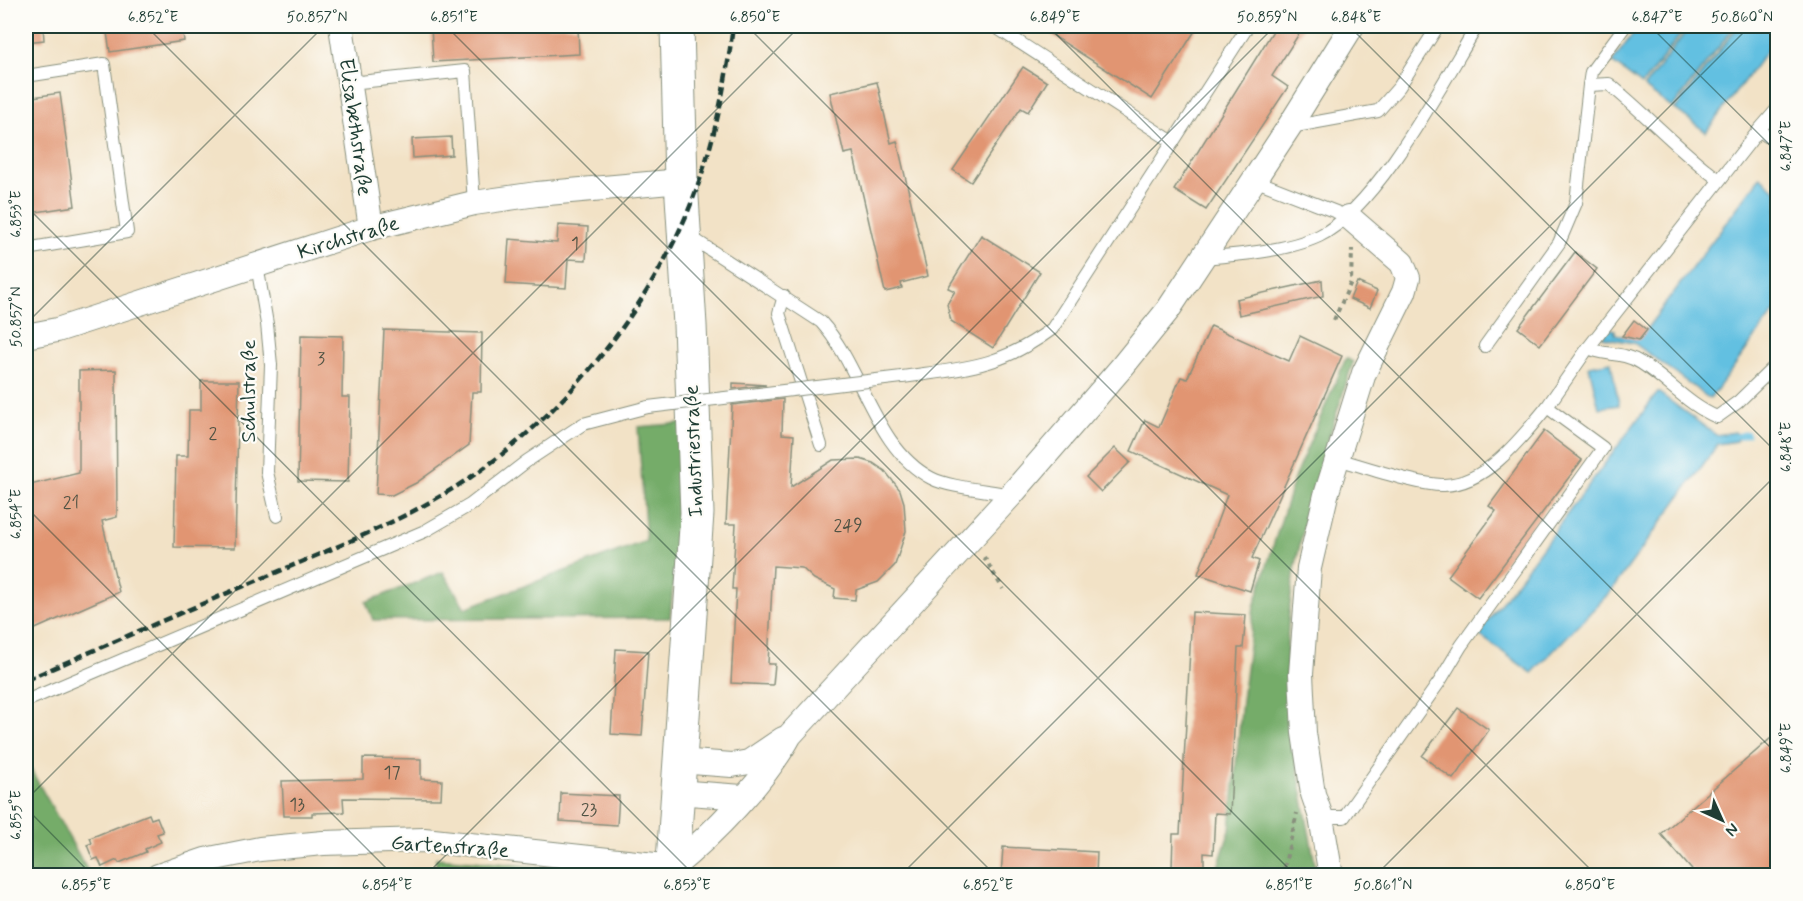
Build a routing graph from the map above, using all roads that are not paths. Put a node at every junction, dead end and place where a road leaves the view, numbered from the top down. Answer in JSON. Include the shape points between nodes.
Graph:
{"nodes":[{"id":1,"x":341,"y":26,"type":"edge"},
{"id":2,"x":677,"y":26,"type":"edge"},
{"id":3,"x":994,"y":26,"type":"edge"},
{"id":4,"x":1248,"y":26,"type":"edge"},
{"id":5,"x":1352,"y":26,"type":"edge"},
{"id":6,"x":1438,"y":26,"type":"edge"},
{"id":7,"x":1477,"y":26,"type":"edge"},
{"id":8,"x":1625,"y":26,"type":"edge"},
{"id":9,"x":26,"y":76,"type":"edge"},
{"id":10,"x":350,"y":83,"type":"junction"},
{"id":11,"x":1589,"y":85,"type":"junction"},
{"id":12,"x":1778,"y":108,"type":"edge"},
{"id":13,"x":1289,"y":127,"type":"junction"},
{"id":14,"x":1759,"y":130,"type":"junction"},
{"id":15,"x":1173,"y":142,"type":"junction"},
{"id":16,"x":1778,"y":144,"type":"edge"},
{"id":17,"x":1254,"y":180,"type":"junction"},
{"id":18,"x":1719,"y":180,"type":"junction"},
{"id":19,"x":681,"y":181,"type":"junction"},
{"id":20,"x":474,"y":203,"type":"junction"},
{"id":21,"x":1348,"y":217,"type":"junction"},
{"id":22,"x":371,"y":228,"type":"junction"},
{"id":23,"x":684,"y":233,"type":"junction"},
{"id":24,"x":26,"y":249,"type":"edge"},
{"id":25,"x":1202,"y":258,"type":"junction"},
{"id":26,"x":257,"y":265,"type":"junction"},
{"id":27,"x":784,"y":296,"type":"junction"},
{"id":28,"x":26,"y":336,"type":"edge"},
{"id":29,"x":1485,"y":346,"type":"dead end"},
{"id":30,"x":1588,"y":348,"type":"junction"},
{"id":31,"x":1778,"y":363,"type":"edge"},
{"id":32,"x":1547,"y":407,"type":"junction"},
{"id":33,"x":821,"y":445,"type":"dead end"},
{"id":34,"x":1337,"y":459,"type":"junction"},
{"id":35,"x":1011,"y":495,"type":"junction"},
{"id":36,"x":277,"y":516,"type":"dead end"},
{"id":37,"x":26,"y":701,"type":"edge"},
{"id":38,"x":790,"y":735,"type":"junction"},
{"id":39,"x":677,"y":776,"type":"junction"},
{"id":40,"x":742,"y":797,"type":"junction"},
{"id":41,"x":1322,"y":818,"type":"junction"},
{"id":42,"x":672,"y":872,"type":"edge"},
{"id":43,"x":158,"y":876,"type":"edge"},
{"id":44,"x":1331,"y":876,"type":"edge"}],
"edges":[{"from":1,"to":10,"type":"street","name":"Elisabethstraße"},
{"from":2,"to":19,"type":"main road","name":"Industriestraße"},
{"from":3,"to":15,"type":"lane"},
{"from":4,"to":15,"type":"lane"},
{"from":5,"to":13,"type":"street"},
{"from":6,"to":13,"type":"lane","via":[[1399,87],[1378,111]]},
{"from":7,"to":21,"type":"lane","via":[[1404,146]]},
{"from":8,"to":11,"type":"lane","via":[[1591,72]]},
{"from":9,"to":24,"type":"lane","via":[[104,64],[127,232]]},
{"from":10,"to":20,"type":"lane","via":[[465,71]]},
{"from":10,"to":22,"type":"street","name":"Elisabethstraße"},
{"from":11,"to":18,"type":"lane","via":[[1609,84]]},
{"from":11,"to":29,"type":"lane","via":[[1576,203],[1559,243]]},
{"from":12,"to":14,"type":"lane"},
{"from":13,"to":17,"type":"street"},
{"from":14,"to":16,"type":"lane"},
{"from":14,"to":18,"type":"lane"},
{"from":15,"to":37,"type":"lane","bridge":true,"via":[[1052,328],[1025,349],[984,365],[648,407],[583,424],[470,505],[425,531]]},
{"from":17,"to":21,"type":"lane"},
{"from":17,"to":25,"type":"street"},
{"from":18,"to":30,"type":"lane"},
{"from":19,"to":20,"type":"street","name":"Kirchstraße"},
{"from":19,"to":23,"type":"main road","name":"Industriestraße"},
{"from":20,"to":22,"type":"street","name":"Kirchstraße"},
{"from":21,"to":25,"type":"lane","via":[[1318,236],[1260,252]]},
{"from":21,"to":34,"type":"street","via":[[1402,263],[1408,278],[1364,373]]},
{"from":22,"to":26,"type":"street","name":"Kirchstraße"},
{"from":23,"to":27,"type":"lane"},
{"from":23,"to":39,"type":"main road","name":"Industriestraße","via":[[697,513]]},
{"from":25,"to":35,"type":"street","via":[[1129,359]]},
{"from":26,"to":28,"type":"street","name":"Kirchstraße","via":[[57,330]]},
{"from":26,"to":36,"type":"lane","name":"Schulstraße","via":[[271,365],[267,472]]},
{"from":27,"to":33,"type":"lane","via":[[779,313]]},
{"from":27,"to":35,"type":"lane","via":[[821,322],[838,340],[890,439],[909,463],[932,478]]},
{"from":30,"to":31,"type":"lane","via":[[1598,353],[1613,352],[1640,363],[1703,411],[1717,417]]},
{"from":30,"to":32,"type":"lane"},
{"from":32,"to":34,"type":"lane","via":[[1497,459],[1480,474],[1461,483],[1426,483]]},
{"from":32,"to":41,"type":"lane","via":[[1603,448],[1344,817]]},
{"from":34,"to":41,"type":"street","via":[[1309,568],[1302,663],[1304,733],[1313,794]]},
{"from":35,"to":38,"type":"street"},
{"from":38,"to":39,"type":"street","via":[[749,762]]},
{"from":38,"to":40,"type":"street","via":[[777,758]]},
{"from":39,"to":40,"type":"street"},
{"from":39,"to":42,"type":"main road","name":"Industriestraße"},
{"from":40,"to":42,"type":"street"},
{"from":41,"to":44,"type":"street"},
{"from":42,"to":43,"type":"street","name":"Gartenstraße","via":[[424,840],[260,849],[205,860]]}]}
